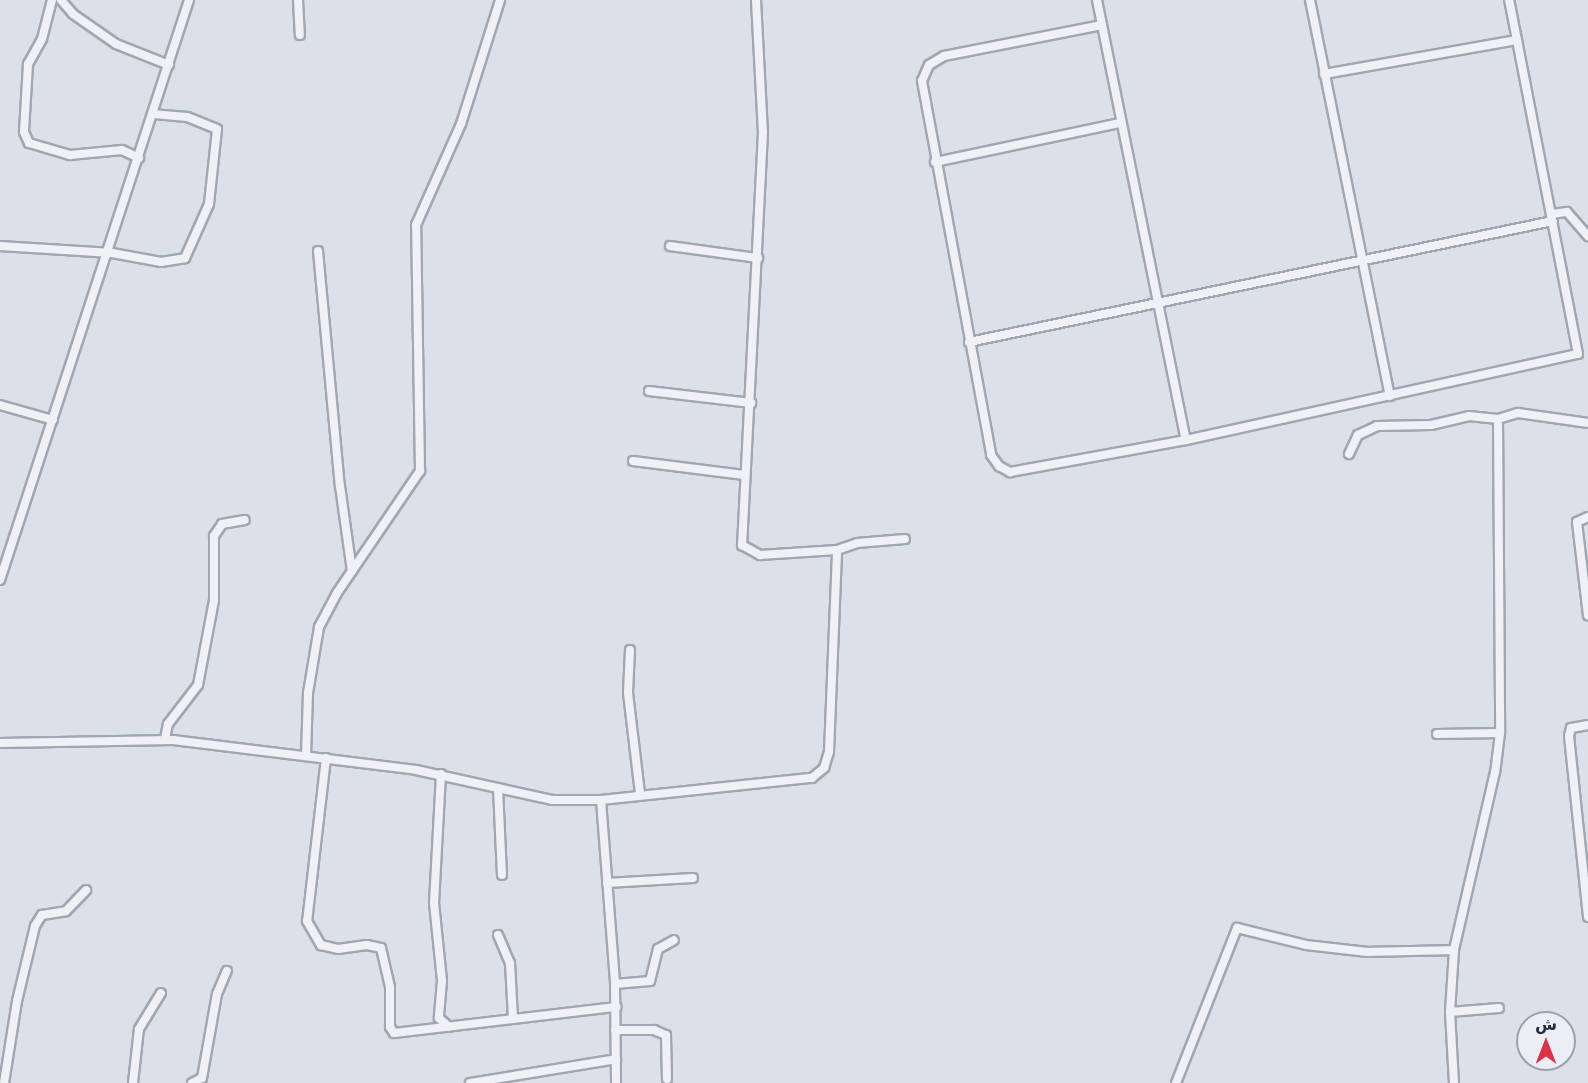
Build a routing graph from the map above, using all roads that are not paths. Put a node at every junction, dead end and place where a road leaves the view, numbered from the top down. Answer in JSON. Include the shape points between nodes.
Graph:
{"nodes":[{"id":1,"x":52,"y":0,"type":"edge"},
{"id":2,"x":61,"y":0,"type":"edge"},
{"id":3,"x":189,"y":0,"type":"edge"},
{"id":4,"x":298,"y":0,"type":"edge"},
{"id":5,"x":500,"y":0,"type":"edge"},
{"id":6,"x":756,"y":0,"type":"edge"},
{"id":7,"x":1097,"y":0,"type":"edge"},
{"id":8,"x":1310,"y":0,"type":"edge"},
{"id":9,"x":1509,"y":0,"type":"edge"},
{"id":10,"x":1102,"y":25,"type":"junction"},
{"id":11,"x":300,"y":35,"type":"dead end"},
{"id":12,"x":1517,"y":40,"type":"junction"},
{"id":13,"x":169,"y":65,"type":"junction"},
{"id":14,"x":1324,"y":74,"type":"junction"},
{"id":15,"x":154,"y":114,"type":"junction"},
{"id":16,"x":1120,"y":123,"type":"junction"},
{"id":17,"x":139,"y":158,"type":"junction"},
{"id":18,"x":935,"y":162,"type":"junction"},
{"id":19,"x":1553,"y":217,"type":"junction"},
{"id":20,"x":1588,"y":236,"type":"edge"},
{"id":21,"x":0,"y":246,"type":"edge"},
{"id":22,"x":670,"y":246,"type":"dead end"},
{"id":23,"x":318,"y":251,"type":"dead end"},
{"id":24,"x":106,"y":253,"type":"junction"},
{"id":25,"x":758,"y":258,"type":"junction"},
{"id":26,"x":1361,"y":262,"type":"junction"},
{"id":27,"x":1156,"y":304,"type":"junction"},
{"id":28,"x":969,"y":342,"type":"junction"},
{"id":29,"x":649,"y":392,"type":"dead end"},
{"id":30,"x":1390,"y":396,"type":"junction"},
{"id":31,"x":751,"y":403,"type":"junction"},
{"id":32,"x":0,"y":405,"type":"edge"},
{"id":33,"x":1498,"y":419,"type":"junction"},
{"id":34,"x":53,"y":420,"type":"junction"},
{"id":35,"x":1588,"y":423,"type":"edge"},
{"id":36,"x":1186,"y":440,"type":"junction"},
{"id":37,"x":1349,"y":454,"type":"dead end"},
{"id":38,"x":633,"y":461,"type":"dead end"},
{"id":39,"x":744,"y":475,"type":"junction"},
{"id":40,"x":1588,"y":517,"type":"edge"},
{"id":41,"x":245,"y":520,"type":"dead end"},
{"id":42,"x":905,"y":539,"type":"dead end"},
{"id":43,"x":837,"y":550,"type":"junction"},
{"id":44,"x":352,"y":571,"type":"junction"},
{"id":45,"x":0,"y":579,"type":"edge"},
{"id":46,"x":1588,"y":615,"type":"edge"},
{"id":47,"x":630,"y":650,"type":"dead end"},
{"id":48,"x":1588,"y":725,"type":"edge"},
{"id":49,"x":1500,"y":733,"type":"junction"},
{"id":50,"x":1437,"y":734,"type":"dead end"},
{"id":51,"x":165,"y":739,"type":"junction"},
{"id":52,"x":0,"y":743,"type":"edge"},
{"id":53,"x":306,"y":756,"type":"junction"},
{"id":54,"x":326,"y":758,"type":"junction"},
{"id":55,"x":441,"y":774,"type":"junction"},
{"id":56,"x":498,"y":788,"type":"junction"},
{"id":57,"x":640,"y":794,"type":"junction"},
{"id":58,"x":601,"y":800,"type":"junction"},
{"id":59,"x":502,"y":874,"type":"dead end"},
{"id":60,"x":693,"y":878,"type":"dead end"},
{"id":61,"x":607,"y":883,"type":"junction"},
{"id":62,"x":86,"y":890,"type":"dead end"},
{"id":63,"x":1588,"y":917,"type":"edge"},
{"id":64,"x":498,"y":935,"type":"dead end"},
{"id":65,"x":674,"y":940,"type":"dead end"},
{"id":66,"x":1454,"y":950,"type":"junction"},
{"id":67,"x":227,"y":971,"type":"dead end"},
{"id":68,"x":615,"y":984,"type":"junction"},
{"id":69,"x":161,"y":993,"type":"dead end"},
{"id":70,"x":616,"y":1007,"type":"junction"},
{"id":71,"x":1499,"y":1008,"type":"dead end"},
{"id":72,"x":1450,"y":1012,"type":"junction"},
{"id":73,"x":513,"y":1019,"type":"junction"},
{"id":74,"x":449,"y":1027,"type":"junction"},
{"id":75,"x":615,"y":1030,"type":"junction"},
{"id":76,"x":616,"y":1059,"type":"junction"},
{"id":77,"x":667,"y":1079,"type":"dead end"},
{"id":78,"x":4,"y":1083,"type":"edge"},
{"id":79,"x":133,"y":1083,"type":"edge"},
{"id":80,"x":192,"y":1083,"type":"edge"},
{"id":81,"x":470,"y":1083,"type":"edge"},
{"id":82,"x":616,"y":1083,"type":"edge"},
{"id":83,"x":1176,"y":1083,"type":"edge"},
{"id":84,"x":1454,"y":1083,"type":"edge"}],
"edges":[{"from":1,"to":17,"type":"street","via":[[42,39],[28,64],[24,132],[29,143],[70,156],[122,150]]},
{"from":2,"to":13,"type":"street","via":[[73,14],[116,44]]},
{"from":3,"to":13,"type":"street"},
{"from":4,"to":11,"type":"street"},
{"from":5,"to":44,"type":"street","via":[[461,124],[417,225],[418,477]]},
{"from":6,"to":25,"type":"street","via":[[763,132]]},
{"from":7,"to":10,"type":"street"},
{"from":8,"to":14,"type":"street"},
{"from":9,"to":12,"type":"street"},
{"from":10,"to":16,"type":"street"},
{"from":10,"to":18,"type":"street","via":[[936,59],[924,73],[922,90]]},
{"from":12,"to":14,"type":"street"},
{"from":12,"to":19,"type":"street"},
{"from":13,"to":15,"type":"street"},
{"from":14,"to":26,"type":"street"},
{"from":15,"to":17,"type":"street"},
{"from":15,"to":24,"type":"street","via":[[187,117],[217,129],[206,213],[185,258],[160,262]]},
{"from":16,"to":18,"type":"street"},
{"from":16,"to":27,"type":"street"},
{"from":17,"to":24,"type":"street"},
{"from":18,"to":28,"type":"street"},
{"from":19,"to":20,"type":"street","via":[[1567,212]]},
{"from":19,"to":26,"type":"street"},
{"from":19,"to":30,"type":"street","via":[[1578,354]]},
{"from":21,"to":24,"type":"street"},
{"from":22,"to":25,"type":"street"},
{"from":23,"to":44,"type":"street","via":[[339,486]]},
{"from":24,"to":34,"type":"street"},
{"from":25,"to":31,"type":"street"},
{"from":26,"to":27,"type":"street"},
{"from":26,"to":30,"type":"street"},
{"from":27,"to":28,"type":"street"},
{"from":27,"to":36,"type":"street"},
{"from":28,"to":36,"type":"street","via":[[991,455],[1004,469],[1023,472]]},
{"from":29,"to":31,"type":"street"},
{"from":30,"to":36,"type":"street"},
{"from":31,"to":39,"type":"street"},
{"from":32,"to":34,"type":"street"},
{"from":33,"to":35,"type":"street","via":[[1518,413],[1542,414]]},
{"from":33,"to":37,"type":"street","via":[[1469,416],[1431,425],[1377,426],[1358,435]]},
{"from":33,"to":49,"type":"street"},
{"from":34,"to":45,"type":"street"},
{"from":38,"to":39,"type":"street"},
{"from":39,"to":43,"type":"street","via":[[740,532],[742,545],[749,551],[760,555]]},
{"from":40,"to":46,"type":"street","via":[[1577,522]]},
{"from":41,"to":51,"type":"street","via":[[222,524],[213,536],[214,600],[198,685],[168,724]]},
{"from":42,"to":43,"type":"street","via":[[857,543]]},
{"from":43,"to":57,"type":"street","via":[[829,752],[824,768],[812,778],[795,781]]},
{"from":44,"to":53,"type":"street","via":[[336,593],[315,644]]},
{"from":47,"to":57,"type":"street","via":[[628,693]]},
{"from":48,"to":63,"type":"street","via":[[1571,728],[1569,736]]},
{"from":49,"to":50,"type":"street"},
{"from":49,"to":66,"type":"street","via":[[1495,772]]},
{"from":51,"to":52,"type":"street"},
{"from":51,"to":53,"type":"street"},
{"from":53,"to":54,"type":"street"},
{"from":54,"to":55,"type":"street"},
{"from":54,"to":74,"type":"street","via":[[309,929],[321,945],[338,950],[367,945],[381,948],[390,987],[390,1027],[394,1033]]},
{"from":55,"to":56,"type":"street"},
{"from":55,"to":74,"type":"street","via":[[434,903],[442,981],[439,1018]]},
{"from":56,"to":58,"type":"street","via":[[552,800]]},
{"from":56,"to":59,"type":"street"},
{"from":57,"to":58,"type":"street"},
{"from":58,"to":61,"type":"street"},
{"from":60,"to":61,"type":"street"},
{"from":61,"to":68,"type":"street"},
{"from":62,"to":78,"type":"street","via":[[66,911],[42,915],[35,926],[17,1001]]},
{"from":64,"to":73,"type":"street","via":[[510,963]]},
{"from":65,"to":68,"type":"street","via":[[658,949],[650,981]]},
{"from":66,"to":72,"type":"street"},
{"from":66,"to":83,"type":"street","via":[[1357,950],[1306,945],[1237,928]]},
{"from":67,"to":80,"type":"street","via":[[217,994],[202,1078]]},
{"from":68,"to":70,"type":"street"},
{"from":69,"to":79,"type":"street","via":[[138,1029]]},
{"from":70,"to":73,"type":"street"},
{"from":70,"to":75,"type":"street"},
{"from":71,"to":72,"type":"street"},
{"from":72,"to":84,"type":"street"},
{"from":73,"to":74,"type":"street"},
{"from":75,"to":76,"type":"street"},
{"from":75,"to":77,"type":"street","via":[[654,1030],[666,1035]]},
{"from":76,"to":81,"type":"street"},
{"from":76,"to":82,"type":"street"}]}
